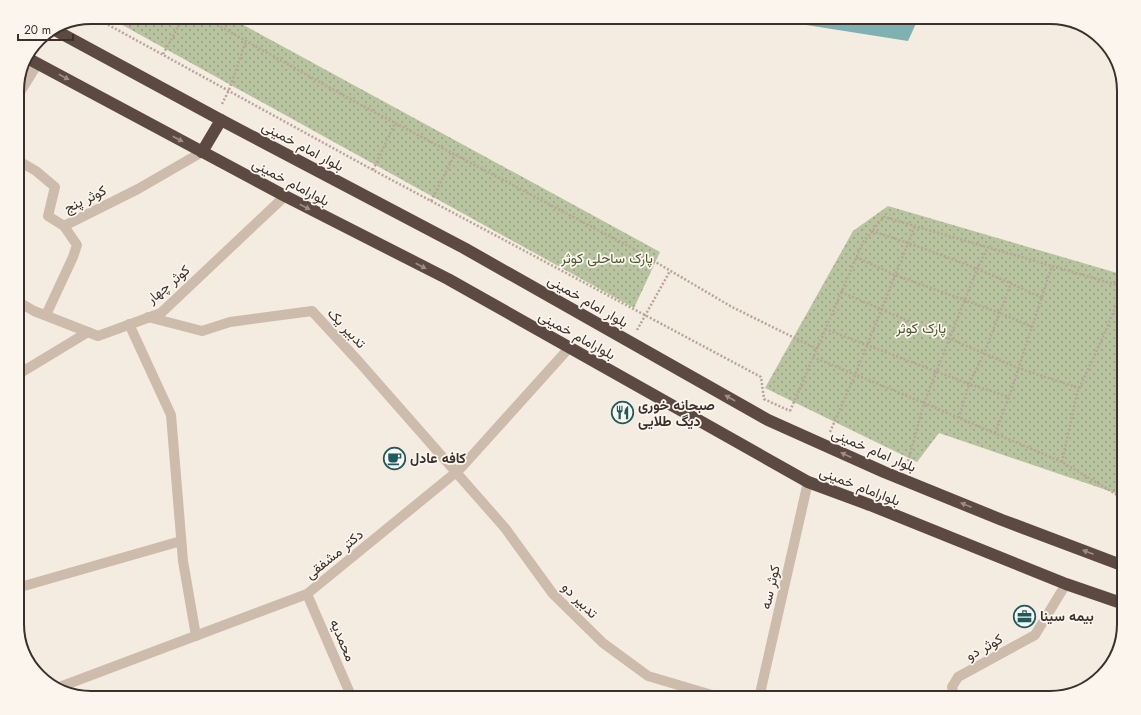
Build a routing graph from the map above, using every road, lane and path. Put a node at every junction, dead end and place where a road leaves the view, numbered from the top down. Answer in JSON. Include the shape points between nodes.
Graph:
{"nodes":[{"id":1,"x":107,"y":24,"type":"edge"},
{"id":2,"x":180,"y":24,"type":"edge"},
{"id":3,"x":216,"y":24,"type":"edge"},
{"id":4,"x":59,"y":32,"type":"edge"},
{"id":5,"x":246,"y":41,"type":"junction"},
{"id":6,"x":163,"y":54,"type":"junction"},
{"id":7,"x":34,"y":61,"type":"edge"},
{"id":8,"x":25,"y":80,"type":"edge"},
{"id":9,"x":229,"y":90,"type":"junction"},
{"id":10,"x":218,"y":119,"type":"junction"},
{"id":11,"x":395,"y":123,"type":"junction"},
{"id":12,"x":202,"y":152,"type":"junction"},
{"id":13,"x":455,"y":154,"type":"junction"},
{"id":14,"x":24,"y":164,"type":"edge"},
{"id":15,"x":373,"y":170,"type":"junction"},
{"id":16,"x":285,"y":196,"type":"junction"},
{"id":17,"x":431,"y":201,"type":"junction"},
{"id":18,"x":64,"y":226,"type":"junction"},
{"id":19,"x":915,"y":226,"type":"junction"},
{"id":20,"x":872,"y":231,"type":"junction"},
{"id":21,"x":908,"y":243,"type":"junction"},
{"id":22,"x":988,"y":247,"type":"junction"},
{"id":23,"x":856,"y":256,"type":"junction"},
{"id":24,"x":1052,"y":266,"type":"junction"},
{"id":25,"x":977,"y":270,"type":"junction"},
{"id":26,"x":670,"y":271,"type":"junction"},
{"id":27,"x":895,"y":275,"type":"junction"},
{"id":28,"x":1011,"y":283,"type":"junction"},
{"id":29,"x":1117,"y":285,"type":"edge"},
{"id":30,"x":841,"y":292,"type":"junction"},
{"id":31,"x":1042,"y":298,"type":"junction"},
{"id":32,"x":964,"y":301,"type":"junction"},
{"id":33,"x":1117,"y":304,"type":"edge"},
{"id":34,"x":24,"y":305,"type":"edge"},
{"id":35,"x":881,"y":310,"type":"junction"},
{"id":36,"x":1000,"y":313,"type":"junction"},
{"id":37,"x":46,"y":315,"type":"junction"},
{"id":38,"x":645,"y":316,"type":"junction"},
{"id":39,"x":148,"y":317,"type":"junction"},
{"id":40,"x":129,"y":324,"type":"junction"},
{"id":41,"x":1032,"y":327,"type":"junction"},
{"id":42,"x":825,"y":329,"type":"junction"},
{"id":43,"x":88,"y":332,"type":"junction"},
{"id":44,"x":949,"y":338,"type":"junction"},
{"id":45,"x":631,"y":342,"type":"junction"},
{"id":46,"x":867,"y":345,"type":"junction"},
{"id":47,"x":568,"y":348,"type":"junction"},
{"id":48,"x":817,"y":349,"type":"junction"},
{"id":49,"x":984,"y":354,"type":"junction"},
{"id":50,"x":813,"y":358,"type":"junction"},
{"id":51,"x":1018,"y":368,"type":"junction"},
{"id":52,"x":936,"y":371,"type":"junction"},
{"id":53,"x":24,"y":372,"type":"edge"},
{"id":54,"x":855,"y":375,"type":"junction"},
{"id":55,"x":969,"y":384,"type":"junction"},
{"id":56,"x":1079,"y":388,"type":"junction"},
{"id":57,"x":1009,"y":397,"type":"junction"},
{"id":58,"x":924,"y":403,"type":"junction"},
{"id":59,"x":790,"y":411,"type":"junction"},
{"id":60,"x":796,"y":414,"type":"dead end"},
{"id":61,"x":959,"y":418,"type":"junction"},
{"id":62,"x":824,"y":428,"type":"dead end"},
{"id":63,"x":830,"y":431,"type":"junction"},
{"id":64,"x":995,"y":433,"type":"junction"},
{"id":65,"x":837,"y":434,"type":"dead end"},
{"id":66,"x":825,"y":446,"type":"junction"},
{"id":67,"x":1062,"y":462,"type":"junction"},
{"id":68,"x":906,"y":467,"type":"dead end"},
{"id":69,"x":456,"y":473,"type":"junction"},
{"id":70,"x":808,"y":482,"type":"junction"},
{"id":71,"x":1117,"y":495,"type":"edge"},
{"id":72,"x":181,"y":541,"type":"junction"},
{"id":73,"x":1117,"y":563,"type":"edge"},
{"id":74,"x":1066,"y":584,"type":"junction"},
{"id":75,"x":24,"y":586,"type":"edge"},
{"id":76,"x":307,"y":594,"type":"junction"},
{"id":77,"x":1117,"y":602,"type":"edge"},
{"id":78,"x":196,"y":636,"type":"junction"},
{"id":79,"x":64,"y":685,"type":"edge"},
{"id":80,"x":349,"y":691,"type":"edge"},
{"id":81,"x":698,"y":691,"type":"edge"},
{"id":82,"x":761,"y":691,"type":"edge"},
{"id":83,"x":953,"y":691,"type":"edge"}],
"edges":[{"from":1,"to":6,"type":"path"},
{"from":2,"to":6,"type":"path"},
{"from":3,"to":5,"type":"path"},
{"from":4,"to":10,"type":"highway","name":"بلوار امام خمینی"},
{"from":5,"to":9,"type":"path"},
{"from":5,"to":11,"type":"path"},
{"from":6,"to":9,"type":"path"},
{"from":7,"to":8,"type":"street"},
{"from":7,"to":12,"type":"highway","name":"بلوارامام خمینی","one_way":true},
{"from":9,"to":10,"type":"path"},
{"from":9,"to":15,"type":"path"},
{"from":10,"to":12,"type":"highway"},
{"from":10,"to":45,"type":"highway","name":"بلوار امام خمینی","via":[[464,248]]},
{"from":11,"to":13,"type":"path"},
{"from":11,"to":15,"type":"path"},
{"from":12,"to":16,"type":"highway","name":"بلوارامام خمینی"},
{"from":12,"to":18,"type":"street","name":"کوثر پنج","via":[[138,189]]},
{"from":13,"to":17,"type":"path"},
{"from":13,"to":26,"type":"path"},
{"from":14,"to":18,"type":"street","name":"کوثر پنج","via":[[55,187],[48,216]]},
{"from":15,"to":17,"type":"path"},
{"from":16,"to":39,"type":"street","name":"کوثر چهار","via":[[160,313]]},
{"from":16,"to":47,"type":"highway","name":"بلوارامام خمینی","one_way":true,"via":[[448,279]]},
{"from":17,"to":38,"type":"path"},
{"from":18,"to":37,"type":"street","via":[[77,245]]},
{"from":19,"to":20,"type":"path","via":[[884,217]]},
{"from":19,"to":21,"type":"path"},
{"from":19,"to":22,"type":"path"},
{"from":20,"to":21,"type":"path"},
{"from":20,"to":23,"type":"path"},
{"from":21,"to":25,"type":"path"},
{"from":21,"to":27,"type":"path"},
{"from":22,"to":24,"type":"path"},
{"from":22,"to":25,"type":"path"},
{"from":23,"to":27,"type":"path"},
{"from":23,"to":30,"type":"path"},
{"from":24,"to":29,"type":"path"},
{"from":24,"to":31,"type":"path"},
{"from":25,"to":28,"type":"path"},
{"from":25,"to":32,"type":"path"},
{"from":26,"to":38,"type":"path"},
{"from":26,"to":48,"type":"path","via":[[732,307]]},
{"from":27,"to":32,"type":"path"},
{"from":27,"to":35,"type":"path"},
{"from":28,"to":31,"type":"path"},
{"from":28,"to":36,"type":"path"},
{"from":30,"to":35,"type":"path"},
{"from":30,"to":42,"type":"path"},
{"from":31,"to":41,"type":"path"},
{"from":32,"to":36,"type":"path"},
{"from":32,"to":44,"type":"path"},
{"from":33,"to":56,"type":"path"},
{"from":34,"to":37,"type":"street","name":"کوثر چهار"},
{"from":35,"to":44,"type":"path"},
{"from":35,"to":46,"type":"path"},
{"from":36,"to":41,"type":"path"},
{"from":36,"to":49,"type":"path"},
{"from":37,"to":43,"type":"street","name":"کوثر چهار"},
{"from":38,"to":45,"type":"path"},
{"from":38,"to":59,"type":"path","via":[[761,377],[764,399]]},
{"from":39,"to":40,"type":"street","name":"کوثر چهار"},
{"from":39,"to":69,"type":"street","name":"تدبیر یک","via":[[202,331],[230,322],[312,311]]},
{"from":40,"to":43,"type":"street","name":"کوثر چهار","via":[[98,336]]},
{"from":40,"to":72,"type":"street","via":[[171,415]]},
{"from":41,"to":51,"type":"path"},
{"from":42,"to":46,"type":"path"},
{"from":42,"to":48,"type":"path"},
{"from":43,"to":53,"type":"street"},
{"from":44,"to":49,"type":"path"},
{"from":44,"to":52,"type":"path"},
{"from":66,"to":45,"type":"highway","name":"بلوار امام خمینی","one_way":true,"via":[[768,420]]},
{"from":46,"to":52,"type":"path"},
{"from":46,"to":54,"type":"path"},
{"from":47,"to":69,"type":"street","name":"دکتر مشفقی"},
{"from":47,"to":70,"type":"highway","name":"بلوارامام خمینی"},
{"from":48,"to":50,"type":"path"},
{"from":49,"to":51,"type":"path"},
{"from":49,"to":55,"type":"path"},
{"from":50,"to":54,"type":"path"},
{"from":50,"to":59,"type":"path"},
{"from":51,"to":56,"type":"path"},
{"from":51,"to":57,"type":"path"},
{"from":52,"to":55,"type":"path"},
{"from":52,"to":58,"type":"path"},
{"from":54,"to":58,"type":"path"},
{"from":54,"to":63,"type":"path"},
{"from":55,"to":57,"type":"path"},
{"from":55,"to":61,"type":"path"},
{"from":56,"to":67,"type":"path"},
{"from":57,"to":64,"type":"path"},
{"from":58,"to":61,"type":"path"},
{"from":58,"to":68,"type":"path"},
{"from":59,"to":60,"type":"path"},
{"from":61,"to":64,"type":"path"},
{"from":62,"to":63,"type":"path"},
{"from":63,"to":65,"type":"path"},
{"from":63,"to":66,"type":"path"},
{"from":64,"to":67,"type":"path"},
{"from":73,"to":66,"type":"highway","name":"بلوار امام خمینی","one_way":true,"via":[[995,517]]},
{"from":67,"to":71,"type":"path"},
{"from":69,"to":76,"type":"street","name":"دکتر مشفقی"},
{"from":69,"to":81,"type":"street","name":"تدبیر دو","via":[[505,528],[553,594],[603,643],[648,676]]},
{"from":70,"to":74,"type":"highway","name":"بلوارامام خمینی"},
{"from":70,"to":82,"type":"street","name":"کوثر سه"},
{"from":72,"to":75,"type":"street"},
{"from":72,"to":78,"type":"street"},
{"from":74,"to":77,"type":"highway","name":"بلوارامام خمینی"},
{"from":74,"to":83,"type":"street","name":"کوثر دو","via":[[1035,635],[958,677]]},
{"from":76,"to":78,"type":"street","name":"دکتر مشفقی"},
{"from":76,"to":80,"type":"street","name":"محمدیه"},
{"from":78,"to":79,"type":"street","name":"دکتر مشفقی"}]}
